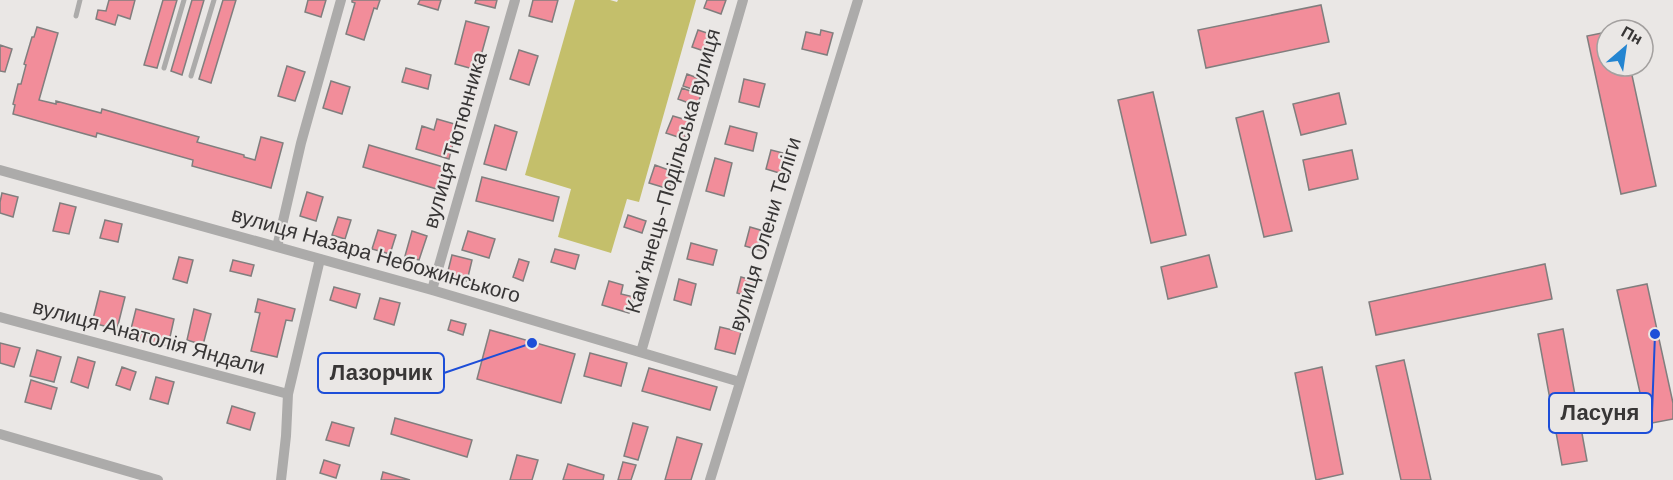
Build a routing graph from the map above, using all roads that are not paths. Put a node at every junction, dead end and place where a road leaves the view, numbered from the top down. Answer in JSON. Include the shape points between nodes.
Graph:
{"nodes":[{"id":1,"x":80,"y":0,"type":"edge"},
{"id":2,"x":184,"y":0,"type":"edge"},
{"id":3,"x":214,"y":0,"type":"edge"},
{"id":4,"x":341,"y":0,"type":"edge"},
{"id":5,"x":515,"y":0,"type":"edge"},
{"id":6,"x":743,"y":0,"type":"edge"},
{"id":7,"x":858,"y":0,"type":"edge"},
{"id":8,"x":76,"y":16,"type":"dead end"},
{"id":9,"x":164,"y":68,"type":"dead end"},
{"id":10,"x":191,"y":76,"type":"dead end"},
{"id":11,"x":0,"y":170,"type":"edge"},
{"id":12,"x":277,"y":247,"type":"junction"},
{"id":13,"x":320,"y":259,"type":"junction"},
{"id":14,"x":432,"y":290,"type":"junction"},
{"id":15,"x":0,"y":318,"type":"edge"},
{"id":16,"x":640,"y":352,"type":"junction"},
{"id":17,"x":740,"y":382,"type":"junction"},
{"id":18,"x":288,"y":394,"type":"junction"},
{"id":19,"x":0,"y":434,"type":"edge"},
{"id":20,"x":158,"y":480,"type":"edge"},
{"id":21,"x":281,"y":480,"type":"edge"},
{"id":22,"x":710,"y":480,"type":"edge"}],
"edges":[{"from":1,"to":8,"type":"lane"},
{"from":2,"to":9,"type":"lane"},
{"from":3,"to":10,"type":"lane"},
{"from":4,"to":12,"type":"street"},
{"from":5,"to":14,"type":"street","name":"вулиця Тютюнника"},
{"from":6,"to":16,"type":"street","name":"Камʼянець-Подільська вулиця"},
{"from":7,"to":17,"type":"street","name":"вулиця Олени Теліги"},
{"from":11,"to":12,"type":"street","name":"вулиця Назара Небожинського"},
{"from":12,"to":13,"type":"street","name":"вулиця Назара Небожинського"},
{"from":13,"to":14,"type":"street","name":"вулиця Назара Небожинського"},
{"from":13,"to":18,"type":"street","name":"вулиця Анатолія Яндали"},
{"from":14,"to":16,"type":"street","name":"вулиця Назара Небожинського"},
{"from":15,"to":18,"type":"street","name":"вулиця Анатолія Яндали"},
{"from":16,"to":17,"type":"street","name":"вулиця Назара Небожинського"},
{"from":17,"to":22,"type":"street","name":"вулиця Олени Теліги"},
{"from":18,"to":21,"type":"street","name":"вулиця Анатолія Яндали"},
{"from":19,"to":20,"type":"street"}]}
